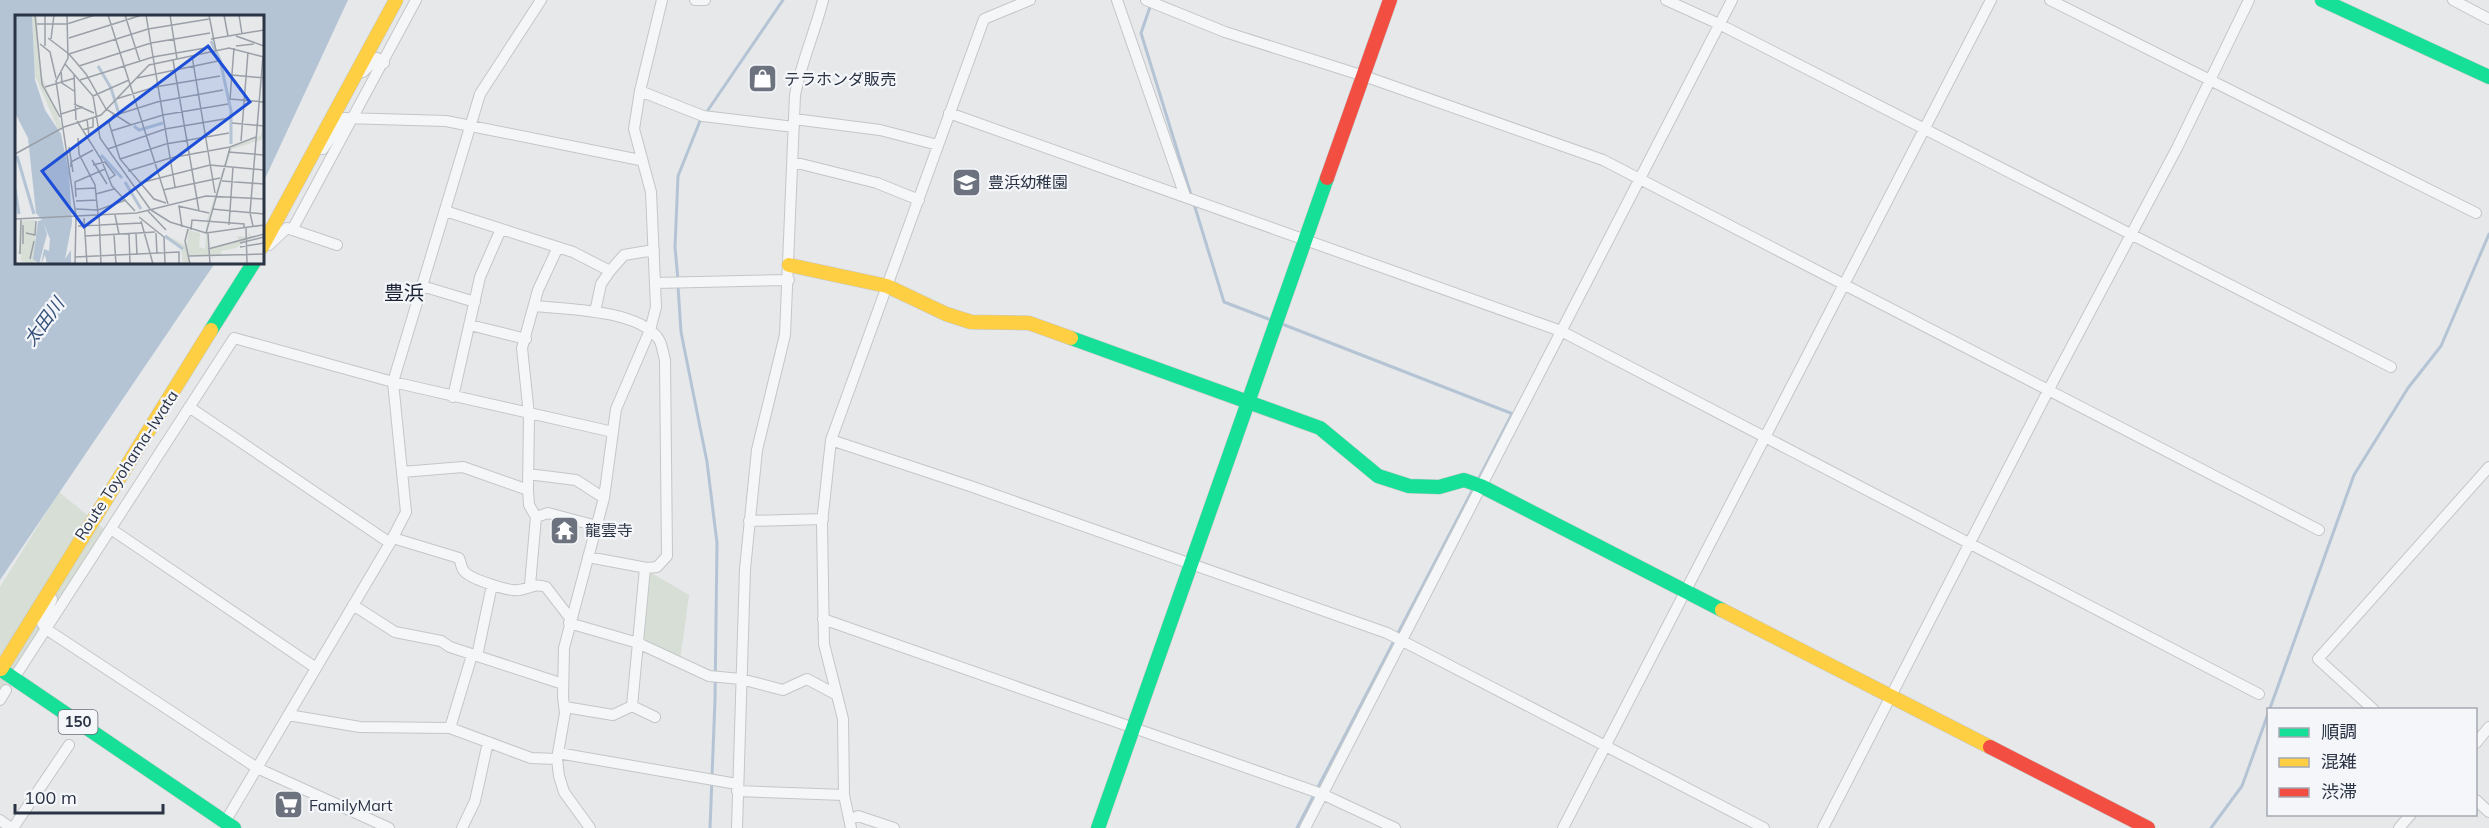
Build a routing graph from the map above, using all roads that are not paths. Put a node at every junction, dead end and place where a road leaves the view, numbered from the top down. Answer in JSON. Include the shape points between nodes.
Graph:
{"nodes":[{"id":1,"x":396,"y":0,"type":"edge"},
{"id":2,"x":416,"y":0,"type":"edge"},
{"id":3,"x":541,"y":0,"type":"edge"},
{"id":4,"x":662,"y":0,"type":"edge"},
{"id":5,"x":695,"y":0,"type":"edge"},
{"id":6,"x":705,"y":0,"type":"edge"},
{"id":7,"x":823,"y":0,"type":"edge"},
{"id":8,"x":1030,"y":0,"type":"edge"},
{"id":9,"x":1117,"y":0,"type":"edge"},
{"id":10,"x":1146,"y":0,"type":"edge"},
{"id":11,"x":1390,"y":0,"type":"edge"},
{"id":12,"x":1666,"y":0,"type":"edge"},
{"id":13,"x":1732,"y":0,"type":"edge"},
{"id":14,"x":1991,"y":0,"type":"edge"},
{"id":15,"x":2050,"y":0,"type":"edge"},
{"id":16,"x":2249,"y":0,"type":"edge"},
{"id":17,"x":2322,"y":0,"type":"edge"},
{"id":18,"x":2453,"y":0,"type":"edge"},
{"id":19,"x":2342,"y":4,"type":"edge"},
{"id":20,"x":2489,"y":19,"type":"edge"},
{"id":21,"x":1719,"y":24,"type":"junction"},
{"id":22,"x":384,"y":63,"type":"junction"},
{"id":23,"x":357,"y":72,"type":"junction"},
{"id":24,"x":1364,"y":76,"type":"junction"},
{"id":25,"x":2489,"y":77,"type":"edge"},
{"id":26,"x":2211,"y":82,"type":"junction"},
{"id":27,"x":640,"y":91,"type":"junction"},
{"id":28,"x":949,"y":113,"type":"junction"},
{"id":29,"x":352,"y":118,"type":"junction"},
{"id":30,"x":794,"y":123,"type":"junction"},
{"id":31,"x":471,"y":125,"type":"junction"},
{"id":32,"x":1925,"y":130,"type":"junction"},
{"id":33,"x":938,"y":145,"type":"junction"},
{"id":34,"x":640,"y":160,"type":"junction"},
{"id":35,"x":793,"y":162,"type":"junction"},
{"id":36,"x":302,"y":174,"type":"junction"},
{"id":37,"x":1639,"y":180,"type":"junction"},
{"id":38,"x":1185,"y":196,"type":"junction"},
{"id":39,"x":919,"y":200,"type":"junction"},
{"id":40,"x":445,"y":211,"type":"junction"},
{"id":41,"x":2476,"y":213,"type":"dead end"},
{"id":42,"x":501,"y":229,"type":"junction"},
{"id":43,"x":292,"y":230,"type":"junction"},
{"id":44,"x":2131,"y":237,"type":"junction"},
{"id":45,"x":1307,"y":239,"type":"junction"},
{"id":46,"x":264,"y":242,"type":"edge"},
{"id":47,"x":337,"y":245,"type":"dead end"},
{"id":48,"x":558,"y":247,"type":"junction"},
{"id":49,"x":264,"y":249,"type":"edge"},
{"id":50,"x":654,"y":250,"type":"junction"},
{"id":51,"x":253,"y":264,"type":"edge"},
{"id":52,"x":789,"y":265,"type":"junction"},
{"id":53,"x":610,"y":271,"type":"junction"},
{"id":54,"x":789,"y":280,"type":"junction"},
{"id":55,"x":655,"y":283,"type":"junction"},
{"id":56,"x":1845,"y":284,"type":"junction"},
{"id":57,"x":422,"y":286,"type":"junction"},
{"id":58,"x":887,"y":286,"type":"junction"},
{"id":59,"x":475,"y":302,"type":"junction"},
{"id":60,"x":534,"y":306,"type":"junction"},
{"id":61,"x":595,"y":312,"type":"junction"},
{"id":62,"x":470,"y":325,"type":"junction"},
{"id":63,"x":650,"y":330,"type":"junction"},
{"id":64,"x":1561,"y":331,"type":"junction"},
{"id":65,"x":526,"y":339,"type":"junction"},
{"id":66,"x":2391,"y":367,"type":"dead end"},
{"id":67,"x":393,"y":382,"type":"junction"},
{"id":68,"x":2049,"y":389,"type":"junction"},
{"id":69,"x":453,"y":397,"type":"junction"},
{"id":70,"x":1249,"y":402,"type":"junction"},
{"id":71,"x":189,"y":408,"type":"junction"},
{"id":72,"x":529,"y":415,"type":"junction"},
{"id":73,"x":613,"y":432,"type":"junction"},
{"id":74,"x":1766,"y":438,"type":"junction"},
{"id":75,"x":831,"y":440,"type":"junction"},
{"id":76,"x":2489,"y":466,"type":"edge"},
{"id":77,"x":402,"y":472,"type":"junction"},
{"id":78,"x":528,"y":474,"type":"junction"},
{"id":79,"x":1481,"y":486,"type":"junction"},
{"id":80,"x":528,"y":490,"type":"junction"},
{"id":81,"x":604,"y":498,"type":"junction"},
{"id":82,"x":536,"y":517,"type":"junction"},
{"id":83,"x":823,"y":519,"type":"junction"},
{"id":84,"x":749,"y":521,"type":"junction"},
{"id":85,"x":597,"y":526,"type":"junction"},
{"id":86,"x":111,"y":529,"type":"junction"},
{"id":87,"x":2319,"y":530,"type":"dead end"},
{"id":88,"x":391,"y":541,"type":"junction"},
{"id":89,"x":1969,"y":544,"type":"junction"},
{"id":90,"x":588,"y":557,"type":"junction"},
{"id":91,"x":66,"y":560,"type":"junction"},
{"id":92,"x":1192,"y":563,"type":"junction"},
{"id":93,"x":645,"y":568,"type":"junction"},
{"id":94,"x":492,"y":585,"type":"junction"},
{"id":95,"x":530,"y":585,"type":"junction"},
{"id":96,"x":1688,"y":591,"type":"junction"},
{"id":97,"x":354,"y":606,"type":"junction"},
{"id":98,"x":823,"y":619,"type":"junction"},
{"id":99,"x":570,"y":620,"type":"junction"},
{"id":100,"x":46,"y":629,"type":"junction"},
{"id":101,"x":1403,"y":640,"type":"junction"},
{"id":102,"x":638,"y":643,"type":"junction"},
{"id":103,"x":474,"y":655,"type":"junction"},
{"id":104,"x":316,"y":668,"type":"junction"},
{"id":105,"x":0,"y":670,"type":"edge"},
{"id":106,"x":18,"y":672,"type":"dead end"},
{"id":107,"x":741,"y":679,"type":"junction"},
{"id":108,"x":563,"y":684,"type":"junction"},
{"id":109,"x":2259,"y":694,"type":"dead end"},
{"id":110,"x":837,"y":695,"type":"junction"},
{"id":111,"x":1890,"y":698,"type":"junction"},
{"id":112,"x":632,"y":706,"type":"junction"},
{"id":113,"x":564,"y":707,"type":"junction"},
{"id":114,"x":2372,"y":708,"type":"edge"},
{"id":115,"x":288,"y":716,"type":"junction"},
{"id":116,"x":655,"y":717,"type":"dead end"},
{"id":117,"x":1134,"y":726,"type":"junction"},
{"id":118,"x":450,"y":728,"type":"junction"},
{"id":119,"x":2489,"y":728,"type":"edge"},
{"id":120,"x":2477,"y":741,"type":"edge"},
{"id":121,"x":488,"y":742,"type":"junction"},
{"id":122,"x":69,"y":745,"type":"dead end"},
{"id":123,"x":1606,"y":745,"type":"junction"},
{"id":124,"x":557,"y":756,"type":"junction"},
{"id":125,"x":257,"y":768,"type":"junction"},
{"id":126,"x":737,"y":788,"type":"junction"},
{"id":127,"x":1322,"y":794,"type":"junction"},
{"id":128,"x":844,"y":795,"type":"junction"},
{"id":129,"x":2477,"y":802,"type":"edge"},
{"id":130,"x":2489,"y":812,"type":"edge"},
{"id":131,"x":2409,"y":816,"type":"edge"},
{"id":132,"x":0,"y":820,"type":"edge"},
{"id":133,"x":851,"y":823,"type":"edge"},
{"id":134,"x":227,"y":826,"type":"edge"},
{"id":135,"x":12,"y":828,"type":"edge"},
{"id":136,"x":389,"y":828,"type":"edge"},
{"id":137,"x":462,"y":828,"type":"edge"},
{"id":138,"x":590,"y":828,"type":"edge"},
{"id":139,"x":737,"y":828,"type":"edge"},
{"id":140,"x":894,"y":828,"type":"edge"},
{"id":141,"x":1098,"y":828,"type":"edge"},
{"id":142,"x":1305,"y":828,"type":"edge"},
{"id":143,"x":1395,"y":828,"type":"edge"},
{"id":144,"x":1563,"y":828,"type":"edge"},
{"id":145,"x":1764,"y":828,"type":"edge"},
{"id":146,"x":1823,"y":828,"type":"edge"},
{"id":147,"x":2148,"y":828,"type":"edge"},
{"id":148,"x":2399,"y":828,"type":"edge"}],
"edges":[{"from":1,"to":23,"type":"main road"},
{"from":2,"to":22,"type":"street"},
{"from":3,"to":31,"type":"street","via":[[480,94]]},
{"from":4,"to":27,"type":"street"},
{"from":5,"to":6,"type":"street"},
{"from":7,"to":30,"type":"street","via":[[800,71]]},
{"from":8,"to":28,"type":"street","via":[[984,19]]},
{"from":9,"to":38,"type":"street"},
{"from":10,"to":24,"type":"street","via":[[1225,32]]},
{"from":11,"to":24,"type":"main road"},
{"from":12,"to":21,"type":"street"},
{"from":13,"to":21,"type":"street"},
{"from":14,"to":32,"type":"street"},
{"from":15,"to":26,"type":"street"},
{"from":16,"to":26,"type":"street"},
{"from":17,"to":19,"type":"main road"},
{"from":18,"to":20,"type":"street"},
{"from":19,"to":25,"type":"main road"},
{"from":21,"to":32,"type":"street"},
{"from":21,"to":37,"type":"street"},
{"from":22,"to":23,"type":"street","via":[[377,58],[363,72]]},
{"from":22,"to":29,"type":"street"},
{"from":23,"to":36,"type":"main road"},
{"from":24,"to":37,"type":"street","via":[[1603,160]]},
{"from":24,"to":45,"type":"main road"},
{"from":26,"to":41,"type":"street"},
{"from":26,"to":44,"type":"street"},
{"from":27,"to":30,"type":"street","via":[[703,117]]},
{"from":27,"to":34,"type":"street","via":[[634,129]]},
{"from":28,"to":33,"type":"street"},
{"from":28,"to":38,"type":"street"},
{"from":29,"to":31,"type":"street"},
{"from":29,"to":36,"type":"street","via":[[344,118]]},
{"from":29,"to":43,"type":"street"},
{"from":30,"to":33,"type":"street","via":[[880,130]]},
{"from":30,"to":35,"type":"street"},
{"from":31,"to":34,"type":"street"},
{"from":31,"to":40,"type":"street"},
{"from":32,"to":44,"type":"street"},
{"from":32,"to":56,"type":"street"},
{"from":33,"to":39,"type":"street"},
{"from":34,"to":50,"type":"street","via":[[651,192]]},
{"from":35,"to":39,"type":"street","via":[[877,183]]},
{"from":35,"to":52,"type":"street"},
{"from":36,"to":46,"type":"main road"},
{"from":37,"to":56,"type":"street"},
{"from":37,"to":64,"type":"street"},
{"from":38,"to":45,"type":"street"},
{"from":39,"to":58,"type":"street"},
{"from":40,"to":42,"type":"street"},
{"from":40,"to":57,"type":"street"},
{"from":42,"to":48,"type":"street"},
{"from":42,"to":59,"type":"street","via":[[480,277]]},
{"from":43,"to":47,"type":"street"},
{"from":43,"to":49,"type":"street","via":[[284,229]]},
{"from":44,"to":66,"type":"street"},
{"from":44,"to":68,"type":"street"},
{"from":45,"to":64,"type":"street"},
{"from":45,"to":70,"type":"main road"},
{"from":48,"to":53,"type":"street"},
{"from":48,"to":60,"type":"street","via":[[545,270]]},
{"from":50,"to":53,"type":"street","via":[[624,255]]},
{"from":50,"to":55,"type":"street"},
{"from":51,"to":91,"type":"main road","name":"Route Toyohama-Iwata"},
{"from":52,"to":54,"type":"street"},
{"from":52,"to":58,"type":"main road"},
{"from":53,"to":61,"type":"street","via":[[601,284]]},
{"from":54,"to":55,"type":"street"},
{"from":54,"to":84,"type":"street","via":[[785,335],[757,450]]},
{"from":55,"to":63,"type":"street","via":[[656,307]]},
{"from":56,"to":68,"type":"street"},
{"from":56,"to":74,"type":"street"},
{"from":57,"to":59,"type":"street"},
{"from":57,"to":67,"type":"street"},
{"from":58,"to":70,"type":"main road","via":[[946,314],[971,322],[1029,323]]},
{"from":58,"to":75,"type":"street"},
{"from":59,"to":62,"type":"street"},
{"from":60,"to":61,"type":"street"},
{"from":60,"to":65,"type":"street"},
{"from":61,"to":63,"type":"street"},
{"from":62,"to":65,"type":"street"},
{"from":62,"to":69,"type":"street"},
{"from":63,"to":73,"type":"street","via":[[616,409]]},
{"from":63,"to":93,"type":"street","via":[[660,340],[665,360],[667,556],[657,567]]},
{"from":64,"to":74,"type":"street"},
{"from":64,"to":79,"type":"street"},
{"from":65,"to":72,"type":"street","via":[[522,348]]},
{"from":67,"to":69,"type":"street"},
{"from":67,"to":71,"type":"street","via":[[234,338]]},
{"from":67,"to":77,"type":"street"},
{"from":68,"to":87,"type":"street"},
{"from":68,"to":89,"type":"street"},
{"from":69,"to":72,"type":"street"},
{"from":70,"to":79,"type":"main road","via":[[1320,428],[1378,476],[1409,486],[1439,487],[1464,480]]},
{"from":70,"to":92,"type":"main road"},
{"from":71,"to":86,"type":"street"},
{"from":71,"to":88,"type":"street"},
{"from":72,"to":73,"type":"street"},
{"from":72,"to":78,"type":"street"},
{"from":73,"to":81,"type":"street"},
{"from":74,"to":89,"type":"street"},
{"from":74,"to":96,"type":"street"},
{"from":75,"to":83,"type":"street"},
{"from":75,"to":92,"type":"street"},
{"from":76,"to":114,"type":"street","via":[[2318,659]]},
{"from":77,"to":80,"type":"street","via":[[463,467]]},
{"from":77,"to":88,"type":"street","via":[[405,512]]},
{"from":78,"to":80,"type":"street"},
{"from":78,"to":81,"type":"street","via":[[576,480]]},
{"from":79,"to":96,"type":"main road"},
{"from":79,"to":101,"type":"street"},
{"from":80,"to":82,"type":"street","via":[[529,505]]},
{"from":81,"to":85,"type":"street"},
{"from":82,"to":85,"type":"street","via":[[548,513]]},
{"from":82,"to":95,"type":"street"},
{"from":83,"to":84,"type":"street"},
{"from":83,"to":98,"type":"street"},
{"from":84,"to":107,"type":"street"},
{"from":85,"to":90,"type":"street"},
{"from":86,"to":100,"type":"street"},
{"from":86,"to":104,"type":"street"},
{"from":88,"to":94,"type":"street","via":[[459,558],[463,570]]},
{"from":88,"to":97,"type":"street"},
{"from":89,"to":109,"type":"street"},
{"from":89,"to":111,"type":"street"},
{"from":90,"to":93,"type":"street"},
{"from":90,"to":99,"type":"street"},
{"from":91,"to":100,"type":"street","via":[[63,578],[42,623]]},
{"from":91,"to":105,"type":"main road","name":"Route Toyohama-Iwata"},
{"from":92,"to":101,"type":"street"},
{"from":92,"to":117,"type":"main road"},
{"from":93,"to":102,"type":"street"},
{"from":94,"to":95,"type":"street","via":[[518,591]]},
{"from":94,"to":103,"type":"street"},
{"from":95,"to":99,"type":"street","via":[[546,587]]},
{"from":96,"to":111,"type":"main road"},
{"from":96,"to":123,"type":"street"},
{"from":97,"to":103,"type":"street","via":[[395,632],[441,641]]},
{"from":97,"to":104,"type":"street"},
{"from":98,"to":110,"type":"street","via":[[824,644]]},
{"from":98,"to":117,"type":"street"},
{"from":99,"to":102,"type":"street"},
{"from":99,"to":108,"type":"street"},
{"from":100,"to":106,"type":"street"},
{"from":100,"to":125,"type":"street"},
{"from":101,"to":123,"type":"street"},
{"from":101,"to":127,"type":"street"},
{"from":102,"to":107,"type":"street","via":[[693,671]]},
{"from":102,"to":112,"type":"street"},
{"from":103,"to":108,"type":"street"},
{"from":103,"to":118,"type":"street"},
{"from":104,"to":115,"type":"street"},
{"from":105,"to":134,"type":"main road","number":"150"},
{"from":107,"to":110,"type":"street","via":[[783,690],[807,679]]},
{"from":107,"to":126,"type":"street"},
{"from":108,"to":113,"type":"street"},
{"from":110,"to":128,"type":"street","via":[[843,718]]},
{"from":111,"to":146,"type":"street"},
{"from":111,"to":147,"type":"main road"},
{"from":112,"to":113,"type":"street","via":[[613,715]]},
{"from":112,"to":116,"type":"street"},
{"from":113,"to":124,"type":"street"},
{"from":115,"to":118,"type":"street","via":[[360,727]]},
{"from":115,"to":125,"type":"street"},
{"from":117,"to":127,"type":"street"},
{"from":117,"to":141,"type":"main road"},
{"from":118,"to":121,"type":"street"},
{"from":119,"to":120,"type":"street"},
{"from":121,"to":124,"type":"street","via":[[531,758]]},
{"from":121,"to":137,"type":"street","via":[[475,801]]},
{"from":122,"to":135,"type":"street"},
{"from":123,"to":144,"type":"street"},
{"from":123,"to":145,"type":"street"},
{"from":124,"to":126,"type":"street"},
{"from":124,"to":138,"type":"street","via":[[564,792]]},
{"from":125,"to":134,"type":"street"},
{"from":125,"to":136,"type":"street"},
{"from":126,"to":128,"type":"street"},
{"from":126,"to":139,"type":"street"},
{"from":127,"to":142,"type":"street"},
{"from":127,"to":143,"type":"street"},
{"from":128,"to":133,"type":"street"},
{"from":129,"to":130,"type":"street"},
{"from":131,"to":148,"type":"street"},
{"from":132,"to":135,"type":"street"},
{"from":133,"to":140,"type":"street","via":[[858,816]]}]}
